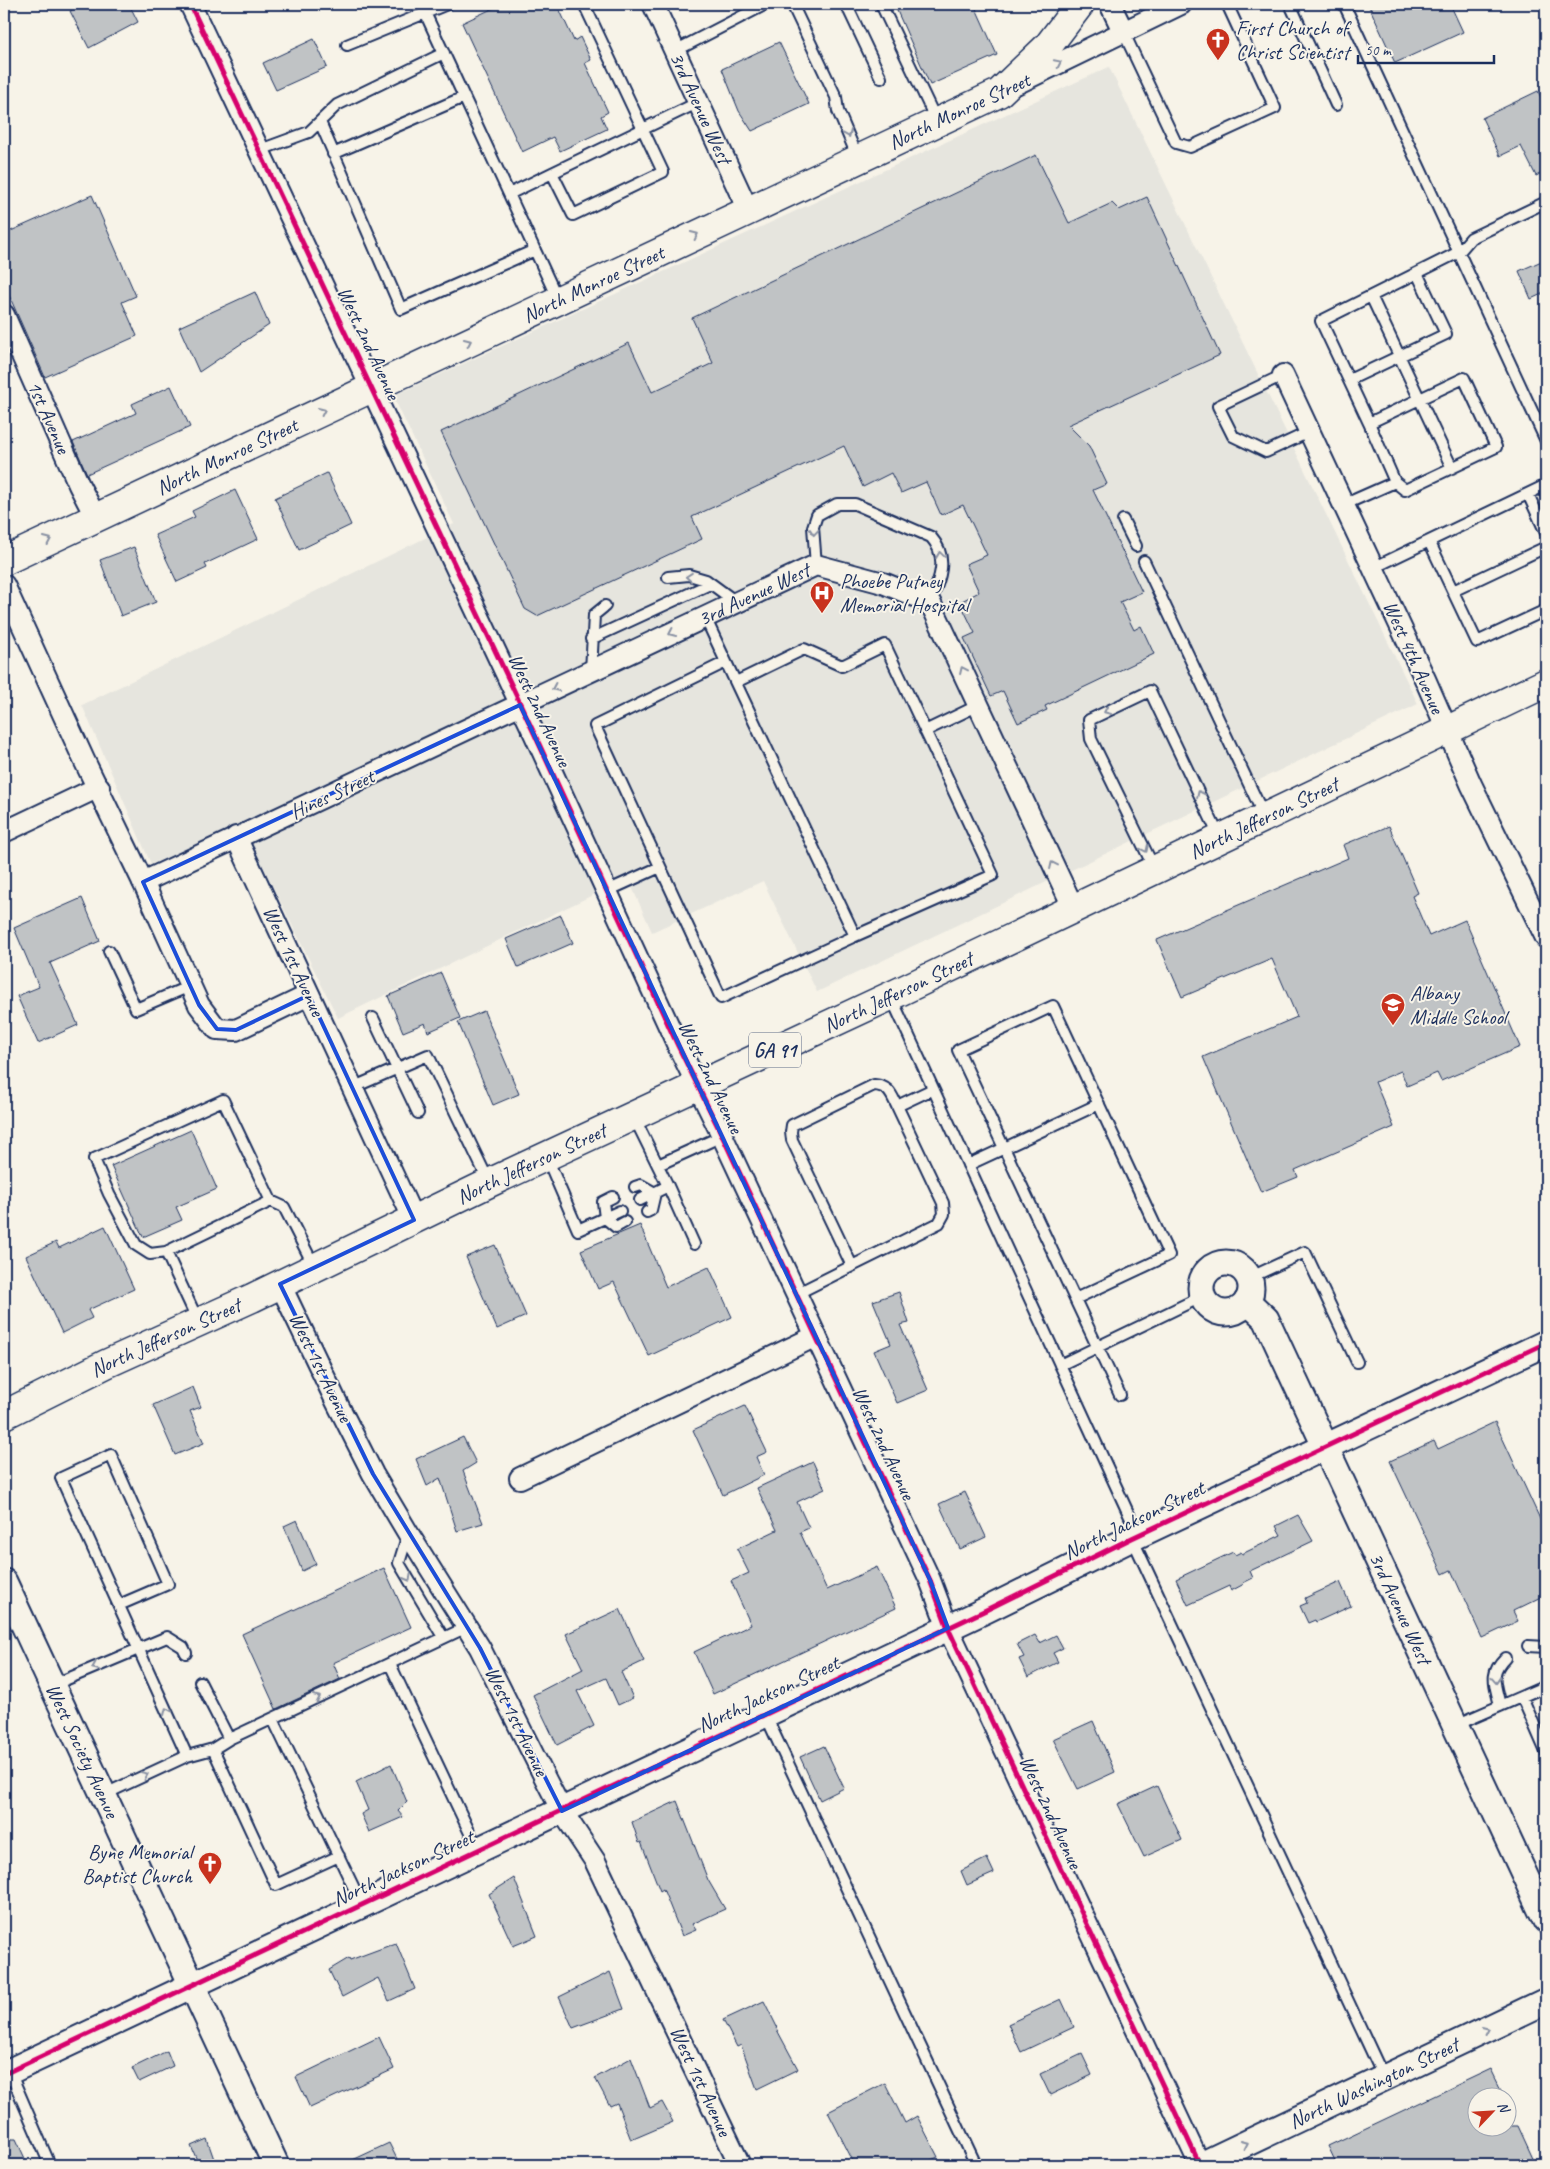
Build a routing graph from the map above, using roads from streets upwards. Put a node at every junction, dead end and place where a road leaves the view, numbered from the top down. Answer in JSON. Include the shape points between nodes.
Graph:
{"nodes":[{"id":1,"x":190,"y":4,"type":"edge"},
{"id":2,"x":653,"y":4,"type":"edge"},
{"id":3,"x":1080,"y":4,"type":"edge"},
{"id":4,"x":1110,"y":4,"type":"edge"},
{"id":5,"x":1180,"y":4,"type":"edge"},
{"id":6,"x":1123,"y":31,"type":"junction"},
{"id":7,"x":999,"y":93,"type":"junction"},
{"id":8,"x":748,"y":210,"type":"junction"},
{"id":9,"x":4,"y":315,"type":"edge"},
{"id":10,"x":1283,"y":375,"type":"road end"},
{"id":11,"x":372,"y":388,"type":"junction"},
{"id":12,"x":96,"y":518,"type":"junction"},
{"id":13,"x":4,"y":561,"type":"edge"},
{"id":14,"x":4,"y":585,"type":"edge"},
{"id":15,"x":1546,"y":683,"type":"edge"},
{"id":16,"x":520,"y":704,"type":"junction"},
{"id":17,"x":1447,"y":730,"type":"junction"},
{"id":18,"x":99,"y":788,"type":"junction"},
{"id":19,"x":4,"y":832,"type":"edge"},
{"id":20,"x":236,"y":838,"type":"junction"},
{"id":21,"x":143,"y":882,"type":"junction"},
{"id":22,"x":1074,"y":909,"type":"junction"},
{"id":23,"x":1546,"y":938,"type":"edge"},
{"id":24,"x":309,"y":995,"type":"junction"},
{"id":25,"x":698,"y":1086,"type":"junction"},
{"id":26,"x":414,"y":1220,"type":"junction"},
{"id":27,"x":280,"y":1284,"type":"junction"},
{"id":28,"x":1248,"y":1290,"type":"junction"},
{"id":29,"x":816,"y":1336,"type":"junction"},
{"id":30,"x":1546,"y":1343,"type":"edge"},
{"id":31,"x":4,"y":1415,"type":"edge"},
{"id":32,"x":1325,"y":1447,"type":"junction"},
{"id":33,"x":520,"y":1478,"type":"dead end"},
{"id":34,"x":4,"y":1582,"type":"edge"},
{"id":35,"x":948,"y":1628,"type":"junction"},
{"id":36,"x":562,"y":1811,"type":"junction"},
{"id":37,"x":1543,"y":1908,"type":"edge"},
{"id":38,"x":191,"y":1986,"type":"junction"},
{"id":39,"x":1546,"y":2001,"type":"edge"},
{"id":40,"x":7,"y":2073,"type":"edge"},
{"id":41,"x":276,"y":2165,"type":"edge"},
{"id":42,"x":740,"y":2165,"type":"edge"},
{"id":43,"x":1200,"y":2165,"type":"edge"}],
"edges":[{"from":1,"to":11,"type":"street","name":"West 2nd Avenue"},
{"from":2,"to":8,"type":"street","name":"3rd Avenue West"},
{"from":3,"to":7,"type":"main road","via":[[1048,46]]},
{"from":4,"to":6,"type":"street"},
{"from":5,"to":6,"type":"street","name":"North Monroe Street"},
{"from":7,"to":6,"type":"street","name":"North Monroe Street","one_way":true},
{"from":7,"to":8,"type":"main road","name":"North Monroe Street"},
{"from":11,"to":8,"type":"main road","name":"North Monroe Street","one_way":true},
{"from":9,"to":12,"type":"street","name":"1st Avenue"},
{"from":10,"to":17,"type":"street","name":"West 4th Avenue"},
{"from":12,"to":11,"type":"main road","name":"North Monroe Street","one_way":true},
{"from":11,"to":16,"type":"street","name":"West 2nd Avenue"},
{"from":13,"to":12,"type":"main road","name":"North Monroe Street","one_way":true},
{"from":14,"to":18,"type":"street"},
{"from":15,"to":17,"type":"main road","name":"North Jefferson Street","number":"GA 91"},
{"from":16,"to":20,"type":"street","name":"Hines Street"},
{"from":22,"to":16,"type":"street","name":"3rd Avenue West","one_way":true,"via":[[930,602],[883,584],[816,565]]},
{"from":16,"to":25,"type":"street","name":"West 2nd Avenue"},
{"from":17,"to":22,"type":"main road","name":"North Jefferson Street","number":"GA 91"},
{"from":17,"to":23,"type":"street","name":"West 4th Avenue"},
{"from":18,"to":19,"type":"street"},
{"from":18,"to":21,"type":"street"},
{"from":20,"to":21,"type":"street","name":"Hines Street"},
{"from":20,"to":24,"type":"street","name":"West 1st Avenue"},
{"from":21,"to":24,"type":"street","via":[[199,1006],[217,1029],[236,1030]]},
{"from":22,"to":25,"type":"main road","name":"North Jefferson Street","number":"GA 91"},
{"from":24,"to":26,"type":"street","name":"West 1st Avenue"},
{"from":25,"to":26,"type":"main road","name":"North Jefferson Street","number":"GA 91"},
{"from":25,"to":29,"type":"street","name":"West 2nd Avenue"},
{"from":26,"to":27,"type":"main road","name":"North Jefferson Street","number":"GA 91"},
{"from":27,"to":31,"type":"main road","name":"North Jefferson Street","number":"GA 91"},
{"from":27,"to":36,"type":"street","name":"West 1st Avenue","via":[[373,1474],[480,1648]]},
{"from":28,"to":28,"type":"street","via":[[1235,1311],[1220,1312],[1203,1296],[1203,1279],[1207,1272],[1221,1263],[1230,1263],[1245,1271]]},
{"from":28,"to":32,"type":"street","name":"3rd Avenue West","via":[[1266,1319]]},
{"from":29,"to":33,"type":"street"},
{"from":29,"to":35,"type":"street","name":"West 2nd Avenue","via":[[930,1580]]},
{"from":30,"to":32,"type":"street","name":"North Jackson Street"},
{"from":32,"to":35,"type":"street","name":"North Jackson Street"},
{"from":32,"to":37,"type":"street","name":"3rd Avenue West"},
{"from":34,"to":38,"type":"street","name":"West Society Avenue"},
{"from":35,"to":36,"type":"street","name":"North Jackson Street"},
{"from":35,"to":43,"type":"street","name":"West 2nd Avenue"},
{"from":36,"to":38,"type":"street","name":"North Jackson Street"},
{"from":36,"to":42,"type":"street","name":"West 1st Avenue","via":[[596,1861]]},
{"from":38,"to":40,"type":"street","name":"North Jackson Street"},
{"from":38,"to":41,"type":"street","name":"West Society Avenue"},
{"from":43,"to":39,"type":"street","name":"North Washington Street","one_way":true}]}
